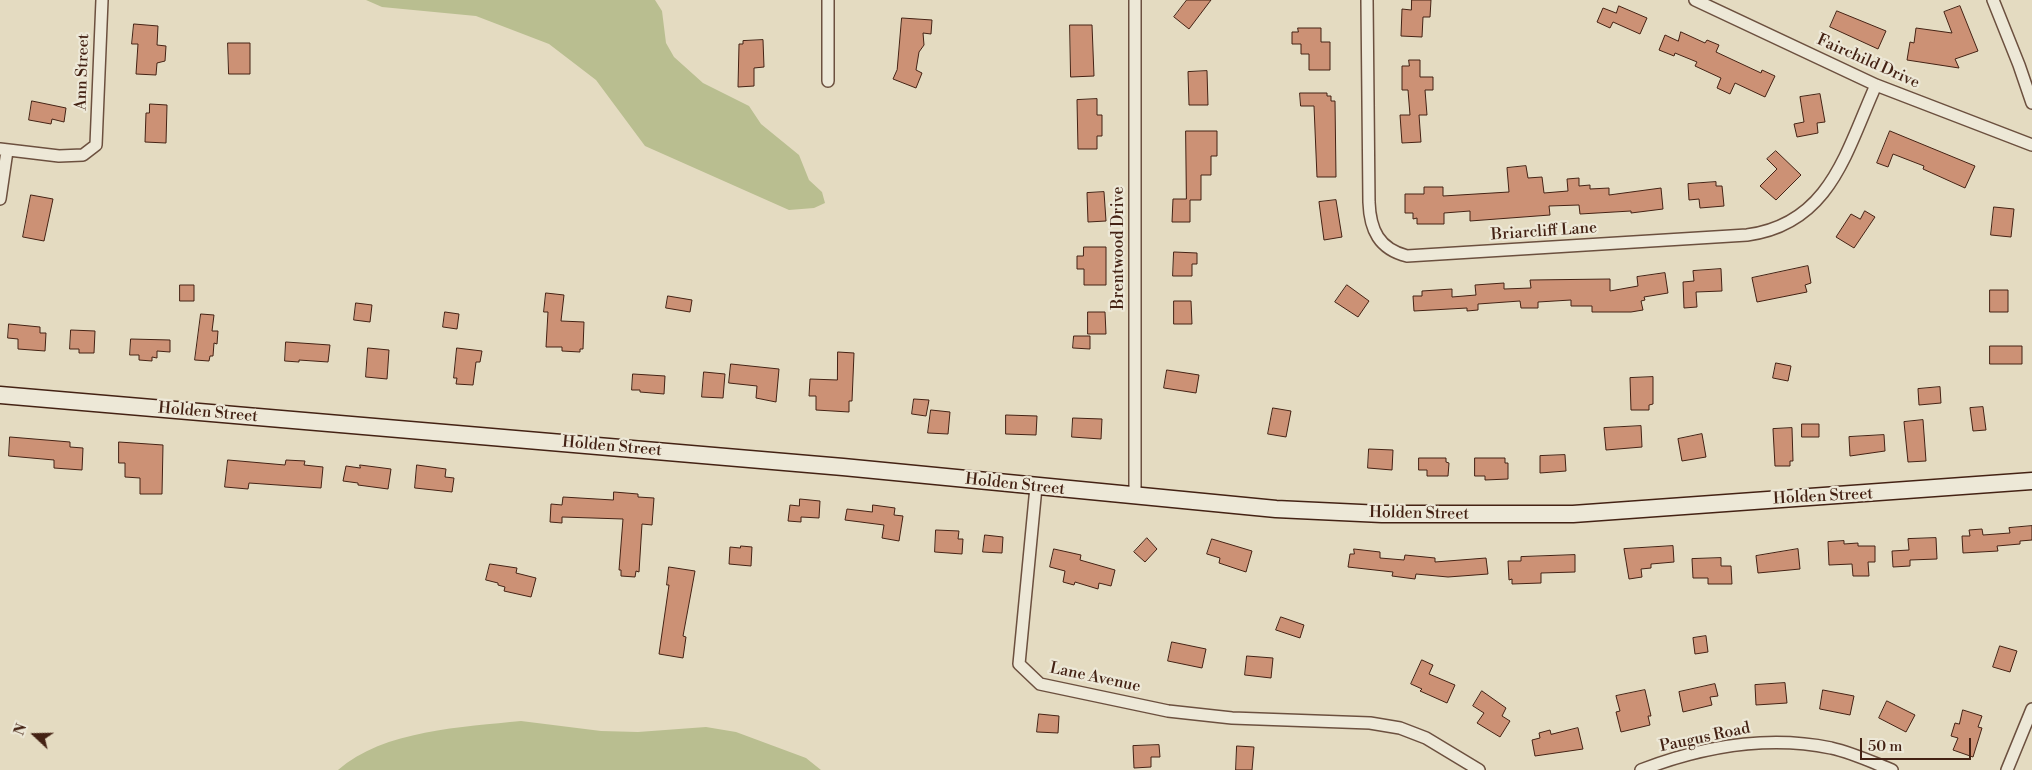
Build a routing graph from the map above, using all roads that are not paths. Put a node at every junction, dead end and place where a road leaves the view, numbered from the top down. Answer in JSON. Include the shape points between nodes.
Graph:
{"nodes":[{"id":1,"x":102,"y":0,"type":"edge"},
{"id":2,"x":828,"y":0,"type":"edge"},
{"id":3,"x":1135,"y":0,"type":"edge"},
{"id":4,"x":1367,"y":0,"type":"edge"},
{"id":5,"x":1695,"y":0,"type":"edge"},
{"id":6,"x":1993,"y":0,"type":"edge"},
{"id":7,"x":828,"y":81,"type":"dead end"},
{"id":8,"x":1876,"y":85,"type":"junction"},
{"id":9,"x":2032,"y":104,"type":"edge"},
{"id":10,"x":2032,"y":146,"type":"edge"},
{"id":11,"x":4,"y":150,"type":"edge"},
{"id":12,"x":0,"y":199,"type":"edge"},
{"id":13,"x":0,"y":395,"type":"edge"},
{"id":14,"x":2032,"y":481,"type":"edge"},
{"id":15,"x":1036,"y":487,"type":"junction"},
{"id":16,"x":1135,"y":496,"type":"junction"},
{"id":17,"x":2032,"y":709,"type":"edge"},
{"id":18,"x":1479,"y":770,"type":"edge"},
{"id":19,"x":1641,"y":770,"type":"edge"},
{"id":20,"x":1892,"y":770,"type":"edge"},
{"id":21,"x":2007,"y":770,"type":"edge"}],
"edges":[{"from":1,"to":11,"type":"street","name":"Ann Street","via":[[96,145],[84,155],[59,156]]},
{"from":2,"to":7,"type":"street"},
{"from":3,"to":16,"type":"street","name":"Brentwood Drive"},
{"from":4,"to":8,"type":"street","name":"Briarcliff Lane","via":[[1370,220],[1380,241],[1396,254],[1407,256],[1747,235],[1775,230],[1804,214],[1824,192],[1839,167]]},
{"from":5,"to":8,"type":"street","name":"Fairchild Drive"},
{"from":6,"to":9,"type":"street"},
{"from":8,"to":10,"type":"street","name":"Fairchild Drive"},
{"from":11,"to":12,"type":"street"},
{"from":13,"to":15,"type":"main road","name":"Holden Street"},
{"from":14,"to":16,"type":"main road","name":"Holden Street","via":[[1573,514],[1373,513],[1276,509]]},
{"from":15,"to":16,"type":"main road","name":"Holden Street"},
{"from":15,"to":18,"type":"street","name":"Lane Avenue","via":[[1019,664],[1040,684],[1168,711],[1232,718],[1370,723],[1400,728],[1426,738]]},
{"from":17,"to":21,"type":"street"},
{"from":19,"to":20,"type":"street","name":"Paugus Road","via":[[1690,754],[1774,742],[1831,748]]}]}
